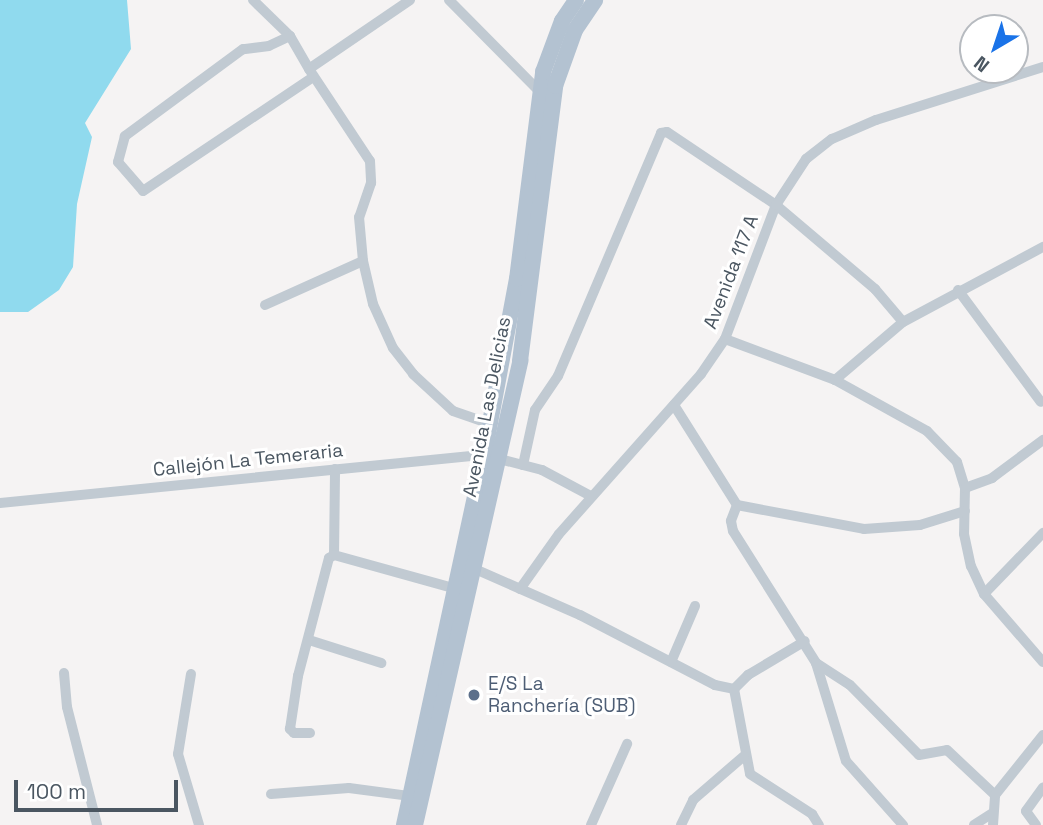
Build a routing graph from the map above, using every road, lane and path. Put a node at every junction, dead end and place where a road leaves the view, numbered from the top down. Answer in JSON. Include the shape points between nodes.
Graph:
{"nodes":[{"id":1,"x":253,"y":0,"type":"edge"},
{"id":2,"x":410,"y":0,"type":"edge"},
{"id":3,"x":449,"y":0,"type":"edge"},
{"id":4,"x":576,"y":0,"type":"edge"},
{"id":5,"x":595,"y":0,"type":"edge"},
{"id":6,"x":290,"y":36,"type":"junction"},
{"id":7,"x":1043,"y":67,"type":"edge"},
{"id":8,"x":311,"y":73,"type":"junction"},
{"id":9,"x":540,"y":92,"type":"junction"},
{"id":10,"x":776,"y":205,"type":"junction"},
{"id":11,"x":1043,"y":247,"type":"edge"},
{"id":12,"x":363,"y":261,"type":"junction"},
{"id":13,"x":958,"y":290,"type":"junction"},
{"id":14,"x":265,"y":305,"type":"dead end"},
{"id":15,"x":903,"y":322,"type":"junction"},
{"id":16,"x":725,"y":339,"type":"junction"},
{"id":17,"x":835,"y":380,"type":"junction"},
{"id":18,"x":1041,"y":402,"type":"dead end"},
{"id":19,"x":674,"y":405,"type":"junction"},
{"id":20,"x":490,"y":424,"type":"junction"},
{"id":21,"x":1043,"y":440,"type":"edge"},
{"id":22,"x":492,"y":456,"type":"junction"},
{"id":23,"x":523,"y":465,"type":"junction"},
{"id":24,"x":335,"y":469,"type":"junction"},
{"id":25,"x":965,"y":488,"type":"junction"},
{"id":26,"x":591,"y":496,"type":"junction"},
{"id":27,"x":0,"y":503,"type":"edge"},
{"id":28,"x":737,"y":505,"type":"junction"},
{"id":29,"x":965,"y":511,"type":"junction"},
{"id":30,"x":1043,"y":533,"type":"edge"},
{"id":31,"x":334,"y":555,"type":"junction"},
{"id":32,"x":475,"y":569,"type":"junction"},
{"id":33,"x":453,"y":588,"type":"junction"},
{"id":34,"x":520,"y":589,"type":"junction"},
{"id":35,"x":985,"y":594,"type":"junction"},
{"id":36,"x":695,"y":606,"type":"dead end"},
{"id":37,"x":309,"y":640,"type":"junction"},
{"id":38,"x":805,"y":641,"type":"junction"},
{"id":39,"x":671,"y":662,"type":"junction"},
{"id":40,"x":1043,"y":662,"type":"edge"},
{"id":41,"x":381,"y":663,"type":"dead end"},
{"id":42,"x":816,"y":663,"type":"junction"},
{"id":43,"x":64,"y":673,"type":"dead end"},
{"id":44,"x":191,"y":674,"type":"dead end"},
{"id":45,"x":734,"y":689,"type":"junction"},
{"id":46,"x":310,"y":733,"type":"dead end"},
{"id":47,"x":1041,"y":740,"type":"edge"},
{"id":48,"x":627,"y":744,"type":"dead end"},
{"id":49,"x":744,"y":757,"type":"junction"},
{"id":50,"x":1043,"y":788,"type":"edge"},
{"id":51,"x":271,"y":794,"type":"dead end"},
{"id":52,"x":995,"y":795,"type":"junction"},
{"id":53,"x":410,"y":796,"type":"junction"},
{"id":54,"x":992,"y":819,"type":"edge"},
{"id":55,"x":97,"y":825,"type":"edge"},
{"id":56,"x":199,"y":825,"type":"edge"},
{"id":57,"x":404,"y":825,"type":"edge"},
{"id":58,"x":415,"y":825,"type":"edge"},
{"id":59,"x":591,"y":825,"type":"edge"},
{"id":60,"x":681,"y":825,"type":"edge"},
{"id":61,"x":819,"y":825,"type":"edge"},
{"id":62,"x":903,"y":825,"type":"edge"},
{"id":63,"x":974,"y":825,"type":"edge"},
{"id":64,"x":1036,"y":825,"type":"edge"}],
"edges":[{"from":1,"to":6,"type":"street"},
{"from":2,"to":8,"type":"street"},
{"from":3,"to":9,"type":"street"},
{"from":4,"to":9,"type":"main road","name":"Avenida Las Delicias","via":[[562,21]]},
{"from":5,"to":22,"type":"main road","name":"Avenida Las Delicias","via":[[575,30],[555,86],[520,361]]},
{"from":6,"to":8,"type":"street"},
{"from":6,"to":8,"type":"street","via":[[269,46],[243,49],[125,135],[118,162],[143,191]]},
{"from":7,"to":10,"type":"street","name":"Avenida 117 A","via":[[876,120],[832,139],[806,159]]},
{"from":8,"to":12,"type":"street","via":[[370,161],[371,183],[359,217]]},
{"from":9,"to":20,"type":"main road","name":"Avenida Las Delicias","via":[[517,279]]},
{"from":10,"to":15,"type":"street","via":[[875,289]]},
{"from":10,"to":16,"type":"street","name":"Avenida 117 A"},
{"from":10,"to":23,"type":"street","via":[[667,132],[661,133],[558,376],[535,410]]},
{"from":11,"to":13,"type":"street"},
{"from":12,"to":14,"type":"street"},
{"from":12,"to":20,"type":"street","via":[[373,304],[406,366],[453,411]]},
{"from":13,"to":15,"type":"street"},
{"from":13,"to":18,"type":"street"},
{"from":15,"to":17,"type":"street"},
{"from":16,"to":17,"type":"street"},
{"from":16,"to":19,"type":"street","name":"Avenida 117 A"},
{"from":17,"to":25,"type":"street","via":[[927,431],[957,462]]},
{"from":19,"to":26,"type":"street","name":"Avenida 117 A"},
{"from":19,"to":28,"type":"street"},
{"from":20,"to":22,"type":"main road","name":"Avenida Las Delicias"},
{"from":21,"to":25,"type":"street","via":[[992,478]]},
{"from":22,"to":23,"type":"street"},
{"from":22,"to":24,"type":"street","name":"Callejón La Temeraria"},
{"from":22,"to":32,"type":"main road","name":"Avenida Las Delicias"},
{"from":22,"to":33,"type":"main road","name":"Avenida Las Delicias"},
{"from":23,"to":26,"type":"street"},
{"from":24,"to":27,"type":"street","name":"Callejón La Temeraria"},
{"from":24,"to":31,"type":"street"},
{"from":25,"to":29,"type":"street"},
{"from":26,"to":34,"type":"street","name":"Avenida 117 A"},
{"from":28,"to":29,"type":"street","via":[[864,529],[920,525]]},
{"from":28,"to":38,"type":"street","via":[[733,531]]},
{"from":29,"to":35,"type":"street","via":[[971,566]]},
{"from":30,"to":35,"type":"street"},
{"from":31,"to":33,"type":"street"},
{"from":31,"to":37,"type":"street","via":[[326,562]]},
{"from":32,"to":34,"type":"street"},
{"from":32,"to":58,"type":"main road","name":"Avenida Las Delicias"},
{"from":33,"to":53,"type":"main road","name":"Avenida Las Delicias"},
{"from":34,"to":39,"type":"street"},
{"from":35,"to":40,"type":"street"},
{"from":36,"to":39,"type":"street"},
{"from":37,"to":41,"type":"street"},
{"from":37,"to":46,"type":"street","via":[[290,729]]},
{"from":38,"to":42,"type":"street"},
{"from":38,"to":45,"type":"street","via":[[748,675]]},
{"from":39,"to":45,"type":"street","via":[[715,685]]},
{"from":42,"to":52,"type":"street","via":[[850,685],[919,755],[947,750]]},
{"from":42,"to":62,"type":"street","via":[[846,761]]},
{"from":43,"to":55,"type":"street","via":[[67,706]]},
{"from":44,"to":56,"type":"street","via":[[178,754]]},
{"from":45,"to":49,"type":"street"},
{"from":47,"to":52,"type":"street"},
{"from":48,"to":59,"type":"street"},
{"from":49,"to":60,"type":"street","via":[[693,800]]},
{"from":49,"to":61,"type":"street","via":[[750,774],[812,814]]},
{"from":50,"to":64,"type":"street","via":[[1026,811]]},
{"from":51,"to":53,"type":"street","via":[[349,789]]},
{"from":52,"to":54,"type":"street"},
{"from":53,"to":57,"type":"main road","name":"Avenida Las Delicias"},
{"from":54,"to":63,"type":"street"}]}
